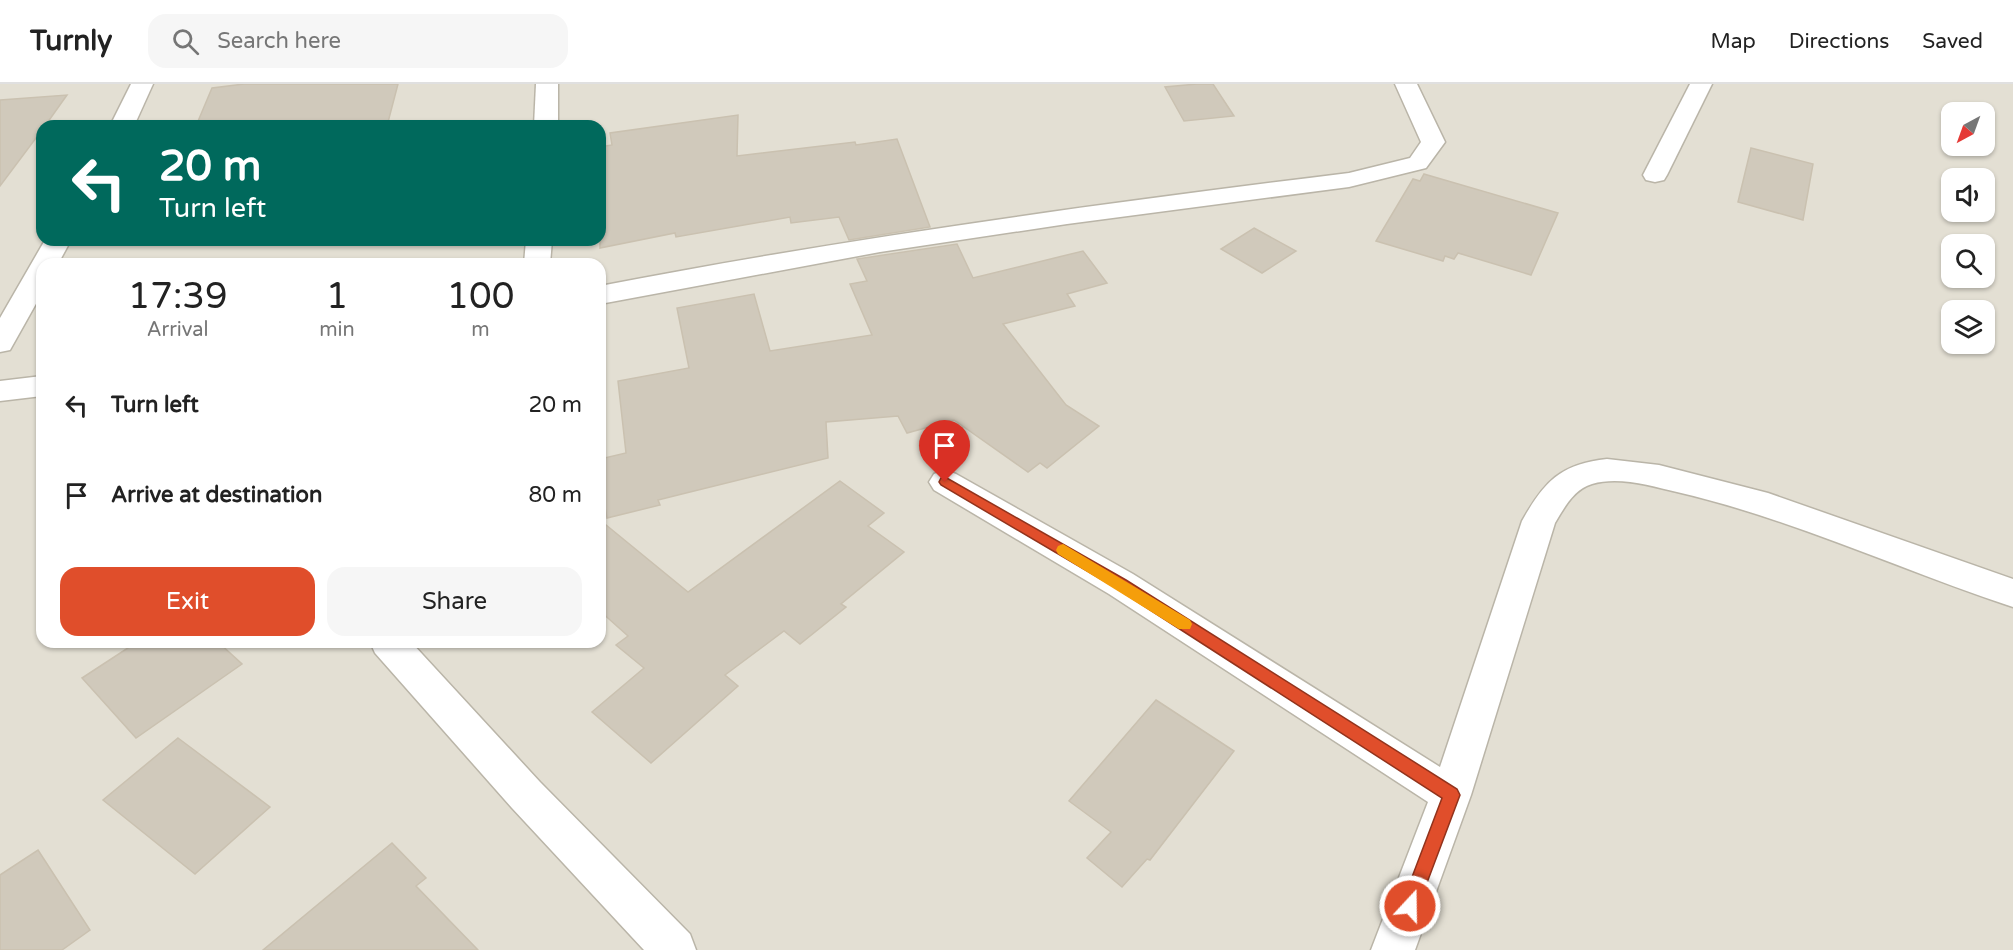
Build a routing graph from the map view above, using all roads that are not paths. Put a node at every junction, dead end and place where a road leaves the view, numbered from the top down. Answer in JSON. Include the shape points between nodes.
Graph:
{"nodes":[{"id":1,"x":142,"y":84,"type":"edge"},
{"id":2,"x":547,"y":84,"type":"edge"},
{"id":3,"x":1406,"y":84,"type":"edge"},
{"id":4,"x":1701,"y":84,"type":"edge"},
{"id":5,"x":125,"y":120,"type":"edge"},
{"id":6,"x":546,"y":120,"type":"edge"},
{"id":7,"x":1655,"y":175,"type":"dead end"},
{"id":8,"x":36,"y":280,"type":"edge"},
{"id":9,"x":606,"y":294,"type":"edge"},
{"id":10,"x":0,"y":343,"type":"edge"},
{"id":11,"x":36,"y":387,"type":"edge"},
{"id":12,"x":1,"y":393,"type":"edge"},
{"id":13,"x":945,"y":482,"type":"dead end"},
{"id":14,"x":2013,"y":593,"type":"edge"},
{"id":15,"x":393,"y":648,"type":"edge"},
{"id":16,"x":1451,"y":795,"type":"junction"},
{"id":17,"x":674,"y":950,"type":"edge"},
{"id":18,"x":1393,"y":950,"type":"edge"}],
"edges":[{"from":1,"to":5,"type":"street"},
{"from":2,"to":6,"type":"street"},
{"from":3,"to":9,"type":"street","via":[[1433,142],[1418,163],[1350,180],[920,238]]},
{"from":4,"to":7,"type":"street"},
{"from":8,"to":10,"type":"street"},
{"from":11,"to":12,"type":"street"},
{"from":13,"to":16,"type":"street","via":[[1121,584]]},
{"from":14,"to":16,"type":"street","via":[[1874,541],[1716,489],[1611,470],[1580,476],[1557,492],[1539,521]]},
{"from":15,"to":17,"type":"street"},
{"from":16,"to":18,"type":"street"}]}
